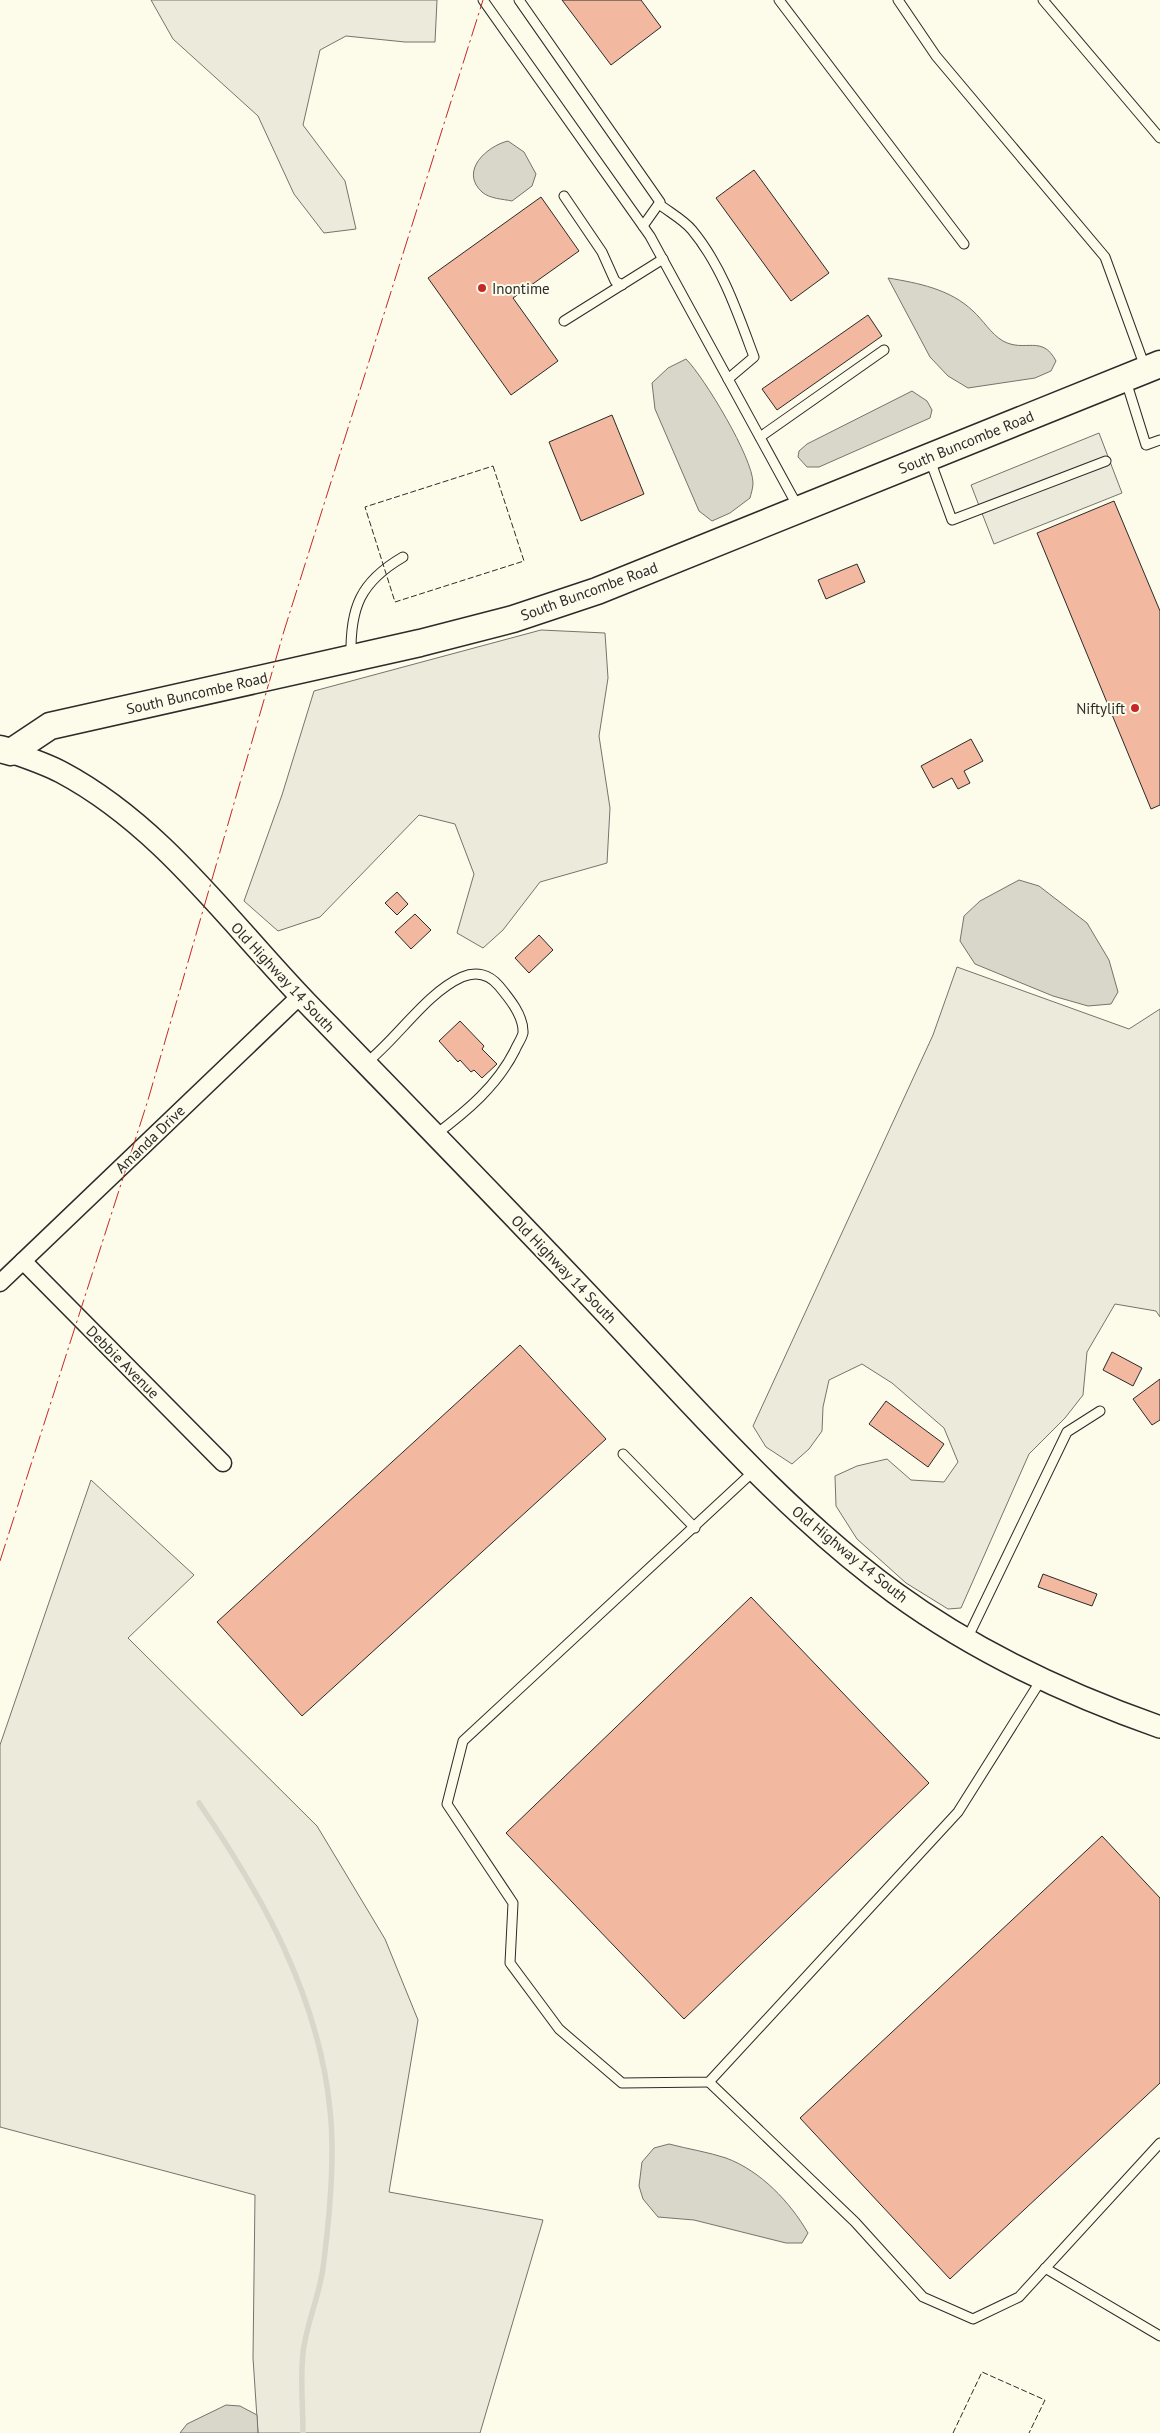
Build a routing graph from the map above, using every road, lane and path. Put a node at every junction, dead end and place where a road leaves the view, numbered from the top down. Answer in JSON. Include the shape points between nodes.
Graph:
{"nodes":[{"id":1,"x":483,"y":0,"type":"edge"},
{"id":2,"x":519,"y":0,"type":"edge"},
{"id":3,"x":780,"y":0,"type":"edge"},
{"id":4,"x":898,"y":0,"type":"edge"},
{"id":5,"x":1043,"y":0,"type":"edge"},
{"id":6,"x":1160,"y":138,"type":"edge"},
{"id":7,"x":564,"y":196,"type":"dead end"},
{"id":8,"x":658,"y":204,"type":"junction"},
{"id":9,"x":643,"y":226,"type":"junction"},
{"id":10,"x":964,"y":244,"type":"dead end"},
{"id":11,"x":663,"y":259,"type":"junction"},
{"id":12,"x":622,"y":285,"type":"junction"},
{"id":13,"x":564,"y":321,"type":"dead end"},
{"id":14,"x":884,"y":350,"type":"dead end"},
{"id":15,"x":1144,"y":371,"type":"edge"},
{"id":16,"x":728,"y":379,"type":"junction"},
{"id":17,"x":760,"y":437,"type":"junction"},
{"id":18,"x":1160,"y":440,"type":"edge"},
{"id":19,"x":930,"y":457,"type":"junction"},
{"id":20,"x":1106,"y":461,"type":"dead end"},
{"id":21,"x":799,"y":510,"type":"junction"},
{"id":22,"x":403,"y":557,"type":"dead end"},
{"id":23,"x":351,"y":659,"type":"junction"},
{"id":24,"x":6,"y":751,"type":"edge"},
{"id":25,"x":300,"y":996,"type":"junction"},
{"id":26,"x":366,"y":1064,"type":"junction"},
{"id":27,"x":435,"y":1135,"type":"junction"},
{"id":28,"x":23,"y":1261,"type":"junction"},
{"id":29,"x":0,"y":1283,"type":"edge"},
{"id":30,"x":1100,"y":1411,"type":"dead end"},
{"id":31,"x":623,"y":1454,"type":"dead end"},
{"id":32,"x":223,"y":1464,"type":"dead end"},
{"id":33,"x":755,"y":1470,"type":"junction"},
{"id":34,"x":695,"y":1528,"type":"junction"},
{"id":35,"x":967,"y":1640,"type":"junction"},
{"id":36,"x":1040,"y":1680,"type":"junction"},
{"id":37,"x":1160,"y":1727,"type":"edge"},
{"id":38,"x":709,"y":2082,"type":"junction"},
{"id":39,"x":1160,"y":2143,"type":"edge"},
{"id":40,"x":1045,"y":2268,"type":"junction"},
{"id":41,"x":1160,"y":2336,"type":"edge"}],
"edges":[{"from":1,"to":9,"type":"lane"},
{"from":2,"to":8,"type":"lane","via":[[660,202]]},
{"from":3,"to":10,"type":"lane"},
{"from":4,"to":15,"type":"lane","via":[[936,56],[1104,257]]},
{"from":5,"to":6,"type":"lane"},
{"from":7,"to":12,"type":"lane","via":[[602,252],[615,280]]},
{"from":8,"to":9,"type":"lane"},
{"from":8,"to":16,"type":"lane","via":[[691,228],[719,272],[746,335],[754,357]]},
{"from":9,"to":11,"type":"lane"},
{"from":11,"to":12,"type":"lane"},
{"from":11,"to":16,"type":"lane"},
{"from":12,"to":13,"type":"lane"},
{"from":14,"to":17,"type":"lane"},
{"from":15,"to":18,"type":"lane","via":[[1146,445]]},
{"from":15,"to":19,"type":"main road","name":"South Buncombe Road"},
{"from":16,"to":17,"type":"lane"},
{"from":17,"to":21,"type":"lane"},
{"from":19,"to":20,"type":"lane","via":[[952,520]]},
{"from":19,"to":21,"type":"main road","name":"South Buncombe Road"},
{"from":21,"to":23,"type":"main road","name":"South Buncombe Road","via":[[596,591],[513,619]]},
{"from":22,"to":23,"type":"lane","via":[[384,568],[367,585],[356,607],[350,633]]},
{"from":23,"to":24,"type":"main road","name":"South Buncombe Road","via":[[50,726]]},
{"from":24,"to":25,"type":"street","name":"Old Highway 14 South","via":[[59,771],[106,800],[146,831]]},
{"from":25,"to":26,"type":"street","name":"Old Highway 14 South"},
{"from":25,"to":28,"type":"street","name":"Amanda Drive"},
{"from":26,"to":27,"type":"street","name":"Old Highway 14 South"},
{"from":26,"to":27,"type":"lane","via":[[434,996],[462,977],[482,974],[494,979],[520,1017],[523,1034],[498,1079]]},
{"from":27,"to":33,"type":"street","name":"Old Highway 14 South"},
{"from":28,"to":29,"type":"street","name":"Amanda Drive"},
{"from":28,"to":32,"type":"street","name":"Debbie Avenue"},
{"from":30,"to":35,"type":"lane","via":[[1067,1432]]},
{"from":31,"to":34,"type":"lane"},
{"from":33,"to":34,"type":"lane"},
{"from":33,"to":35,"type":"street","name":"Old Highway 14 South","via":[[853,1560],[896,1594]]},
{"from":34,"to":38,"type":"lane","via":[[463,1741],[447,1804],[513,1903],[510,1963],[559,2029],[622,2083]]},
{"from":35,"to":36,"type":"street","name":"Old Highway 14 South"},
{"from":36,"to":37,"type":"street","name":"Old Highway 14 South"},
{"from":36,"to":38,"type":"lane","via":[[958,1812]]},
{"from":38,"to":40,"type":"lane","via":[[855,2222],[923,2297],[974,2319],[1019,2297]]},
{"from":39,"to":40,"type":"lane"},
{"from":40,"to":41,"type":"lane"}]}
